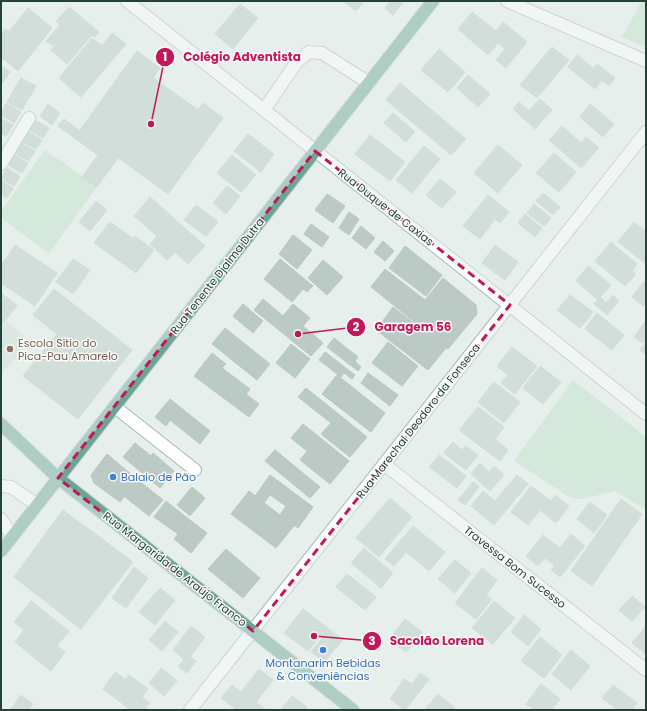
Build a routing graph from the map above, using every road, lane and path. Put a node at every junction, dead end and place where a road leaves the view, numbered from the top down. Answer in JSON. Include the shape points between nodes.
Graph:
{"nodes":[{"id":1,"x":127,"y":1,"type":"edge"},
{"id":2,"x":433,"y":1,"type":"edge"},
{"id":3,"x":507,"y":1,"type":"edge"},
{"id":4,"x":646,"y":61,"type":"edge"},
{"id":5,"x":369,"y":83,"type":"junction"},
{"id":6,"x":264,"y":110,"type":"junction"},
{"id":7,"x":29,"y":118,"type":"dead end"},
{"id":8,"x":646,"y":132,"type":"edge"},
{"id":9,"x":315,"y":151,"type":"junction"},
{"id":10,"x":1,"y":164,"type":"edge"},
{"id":11,"x":510,"y":305,"type":"junction"},
{"id":12,"x":114,"y":407,"type":"junction"},
{"id":13,"x":646,"y":414,"type":"edge"},
{"id":14,"x":1,"y":424,"type":"edge"},
{"id":15,"x":384,"y":464,"type":"junction"},
{"id":16,"x":195,"y":470,"type":"dead end"},
{"id":17,"x":58,"y":478,"type":"junction"},
{"id":18,"x":1,"y":486,"type":"edge"},
{"id":19,"x":37,"y":505,"type":"junction"},
{"id":20,"x":1,"y":519,"type":"edge"},
{"id":21,"x":12,"y":536,"type":"junction"},
{"id":22,"x":1,"y":551,"type":"edge"},
{"id":23,"x":253,"y":631,"type":"junction"},
{"id":24,"x":646,"y":670,"type":"edge"},
{"id":25,"x":190,"y":710,"type":"edge"},
{"id":26,"x":353,"y":710,"type":"edge"}],
"edges":[{"from":1,"to":6,"type":"street","name":"Rua Duque de Caxias"},
{"from":2,"to":5,"type":"main road","name":"Rua Tenente Djalma Dutra"},
{"from":3,"to":4,"type":"street"},
{"from":5,"to":6,"type":"street","via":[[322,53],[309,52],[296,63]]},
{"from":5,"to":9,"type":"main road","name":"Rua Tenente Djalma Dutra"},
{"from":6,"to":9,"type":"street","name":"Rua Duque de Caxias"},
{"from":7,"to":10,"type":"street"},
{"from":8,"to":11,"type":"street","name":"Rua Marechal Deodoro da Fonseca"},
{"from":9,"to":11,"type":"street","name":"Rua Duque de Caxias"},
{"from":9,"to":12,"type":"main road","name":"Rua Tenente Djalma Dutra"},
{"from":11,"to":13,"type":"street","name":"Rua Duque de Caxias"},
{"from":11,"to":15,"type":"street","name":"Rua Marechal Deodoro da Fonseca"},
{"from":12,"to":16,"type":"street"},
{"from":12,"to":17,"type":"main road","name":"Rua Tenente Djalma Dutra"},
{"from":14,"to":17,"type":"main road","name":"Rua Margarida de Araújo Franco"},
{"from":15,"to":23,"type":"street","name":"Rua Marechal Deodoro da Fonseca"},
{"from":15,"to":24,"type":"street","name":"Travessa Bom Sucesso"},
{"from":17,"to":19,"type":"main road","name":"Rua Tenente Djalma Dutra"},
{"from":17,"to":23,"type":"main road","name":"Rua Margarida de Araújo Franco"},
{"from":18,"to":19,"type":"street","via":[[11,487]]},
{"from":19,"to":21,"type":"main road","name":"Rua Tenente Djalma Dutra"},
{"from":20,"to":21,"type":"street"},
{"from":21,"to":22,"type":"main road","name":"Rua Tenente Djalma Dutra"},
{"from":23,"to":25,"type":"street","name":"Rua Marechal Deodoro da Fonseca"},
{"from":23,"to":26,"type":"main road","name":"Rua Margarida de Araújo Franco"}]}
